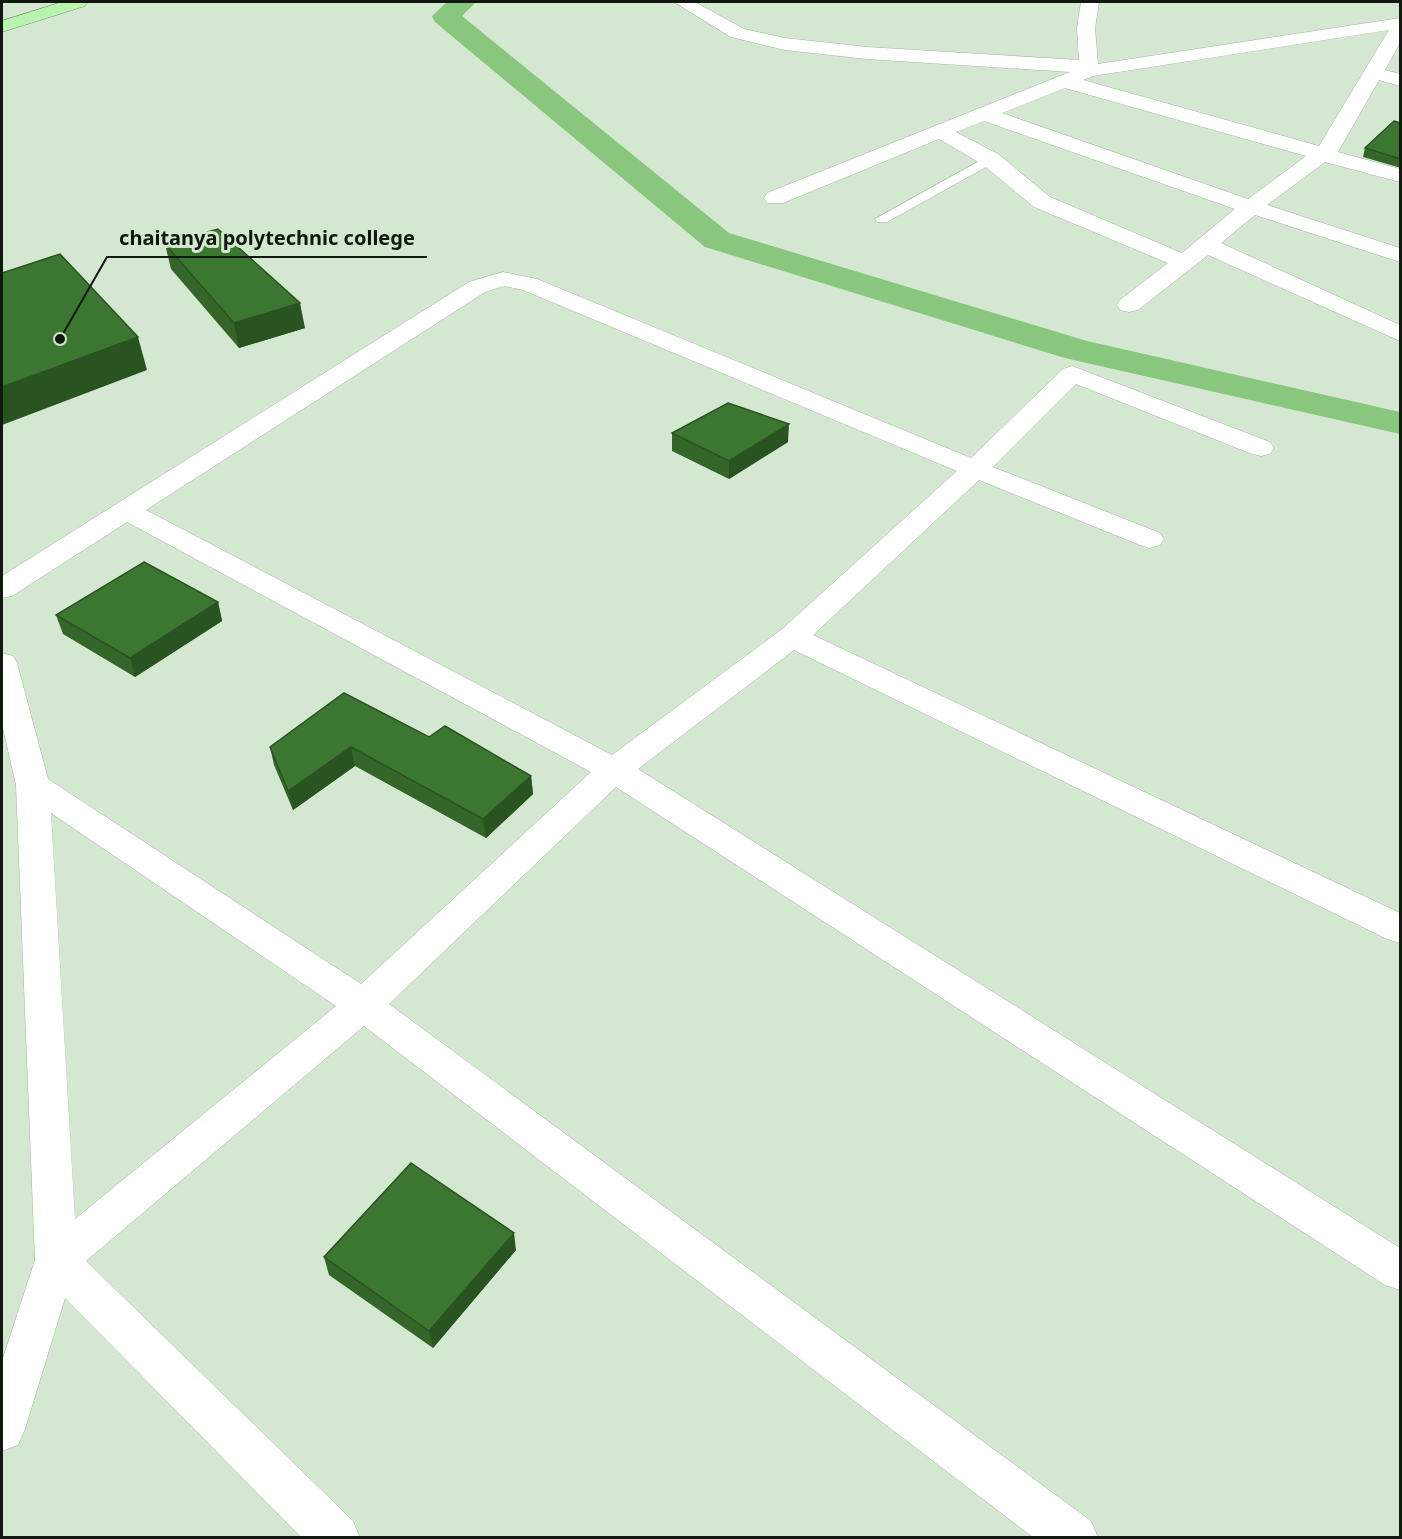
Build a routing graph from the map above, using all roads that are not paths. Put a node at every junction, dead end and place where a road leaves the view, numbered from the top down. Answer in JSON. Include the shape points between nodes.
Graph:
{"nodes":[{"id":1,"x":23,"y":2,"type":"edge"},
{"id":2,"x":79,"y":2,"type":"edge"},
{"id":3,"x":683,"y":2,"type":"edge"},
{"id":4,"x":1090,"y":2,"type":"edge"},
{"id":5,"x":2,"y":8,"type":"edge"},
{"id":6,"x":1401,"y":25,"type":"edge"},
{"id":7,"x":2,"y":27,"type":"edge"},
{"id":8,"x":1089,"y":69,"type":"junction"},
{"id":9,"x":1374,"y":73,"type":"junction"},
{"id":10,"x":1401,"y":80,"type":"edge"},
{"id":11,"x":1063,"y":81,"type":"junction"},
{"id":12,"x":984,"y":114,"type":"junction"},
{"id":13,"x":939,"y":132,"type":"junction"},
{"id":14,"x":1324,"y":153,"type":"junction"},
{"id":15,"x":990,"y":159,"type":"junction"},
{"id":16,"x":1401,"y":176,"type":"edge"},
{"id":17,"x":775,"y":198,"type":"dead end"},
{"id":18,"x":1251,"y":207,"type":"junction"},
{"id":19,"x":882,"y":219,"type":"dead end"},
{"id":20,"x":1206,"y":245,"type":"junction"},
{"id":21,"x":1401,"y":255,"type":"edge"},
{"id":22,"x":1185,"y":262,"type":"junction"},
{"id":23,"x":1130,"y":305,"type":"dead end"},
{"id":24,"x":1401,"y":334,"type":"edge"},
{"id":25,"x":1261,"y":448,"type":"dead end"},
{"id":26,"x":975,"y":469,"type":"junction"},
{"id":27,"x":126,"y":510,"type":"junction"},
{"id":28,"x":1150,"y":539,"type":"dead end"},
{"id":29,"x":2,"y":589,"type":"edge"},
{"id":30,"x":792,"y":637,"type":"junction"},
{"id":31,"x":2,"y":664,"type":"edge"},
{"id":32,"x":614,"y":770,"type":"junction"},
{"id":33,"x":33,"y":786,"type":"junction"},
{"id":34,"x":1401,"y":929,"type":"edge"},
{"id":35,"x":363,"y":1005,"type":"junction"},
{"id":36,"x":56,"y":1260,"type":"junction"},
{"id":37,"x":1401,"y":1270,"type":"edge"},
{"id":38,"x":2,"y":1429,"type":"edge"},
{"id":39,"x":336,"y":1538,"type":"edge"},
{"id":40,"x":1074,"y":1538,"type":"edge"}],
"edges":[{"from":1,"to":5,"type":"main road"},
{"from":2,"to":7,"type":"main road"},
{"from":3,"to":8,"type":"street","via":[[738,33],[785,44]]},
{"from":4,"to":8,"type":"street","via":[[1086,28]]},
{"from":6,"to":8,"type":"street"},
{"from":6,"to":9,"type":"street"},
{"from":8,"to":11,"type":"street"},
{"from":9,"to":10,"type":"street"},
{"from":9,"to":14,"type":"street"},
{"from":11,"to":12,"type":"street"},
{"from":11,"to":14,"type":"street"},
{"from":12,"to":13,"type":"street"},
{"from":12,"to":18,"type":"street"},
{"from":13,"to":15,"type":"street"},
{"from":13,"to":17,"type":"street"},
{"from":14,"to":16,"type":"street"},
{"from":14,"to":18,"type":"street"},
{"from":15,"to":19,"type":"lane"},
{"from":15,"to":22,"type":"street","via":[[1042,202]]},
{"from":18,"to":20,"type":"street"},
{"from":18,"to":21,"type":"street"},
{"from":20,"to":22,"type":"street"},
{"from":20,"to":24,"type":"street"},
{"from":22,"to":23,"type":"street"},
{"from":25,"to":26,"type":"street","via":[[1072,374]]},
{"from":26,"to":27,"type":"street","via":[[529,284],[503,279],[477,288]]},
{"from":26,"to":28,"type":"street"},
{"from":26,"to":30,"type":"street"},
{"from":27,"to":29,"type":"street"},
{"from":27,"to":32,"type":"street"},
{"from":30,"to":32,"type":"street"},
{"from":30,"to":34,"type":"street"},
{"from":31,"to":33,"type":"street"},
{"from":32,"to":35,"type":"street"},
{"from":32,"to":37,"type":"street"},
{"from":33,"to":35,"type":"street"},
{"from":33,"to":36,"type":"street"},
{"from":35,"to":36,"type":"street"},
{"from":35,"to":40,"type":"street"},
{"from":36,"to":38,"type":"street"},
{"from":36,"to":39,"type":"street"}]}
